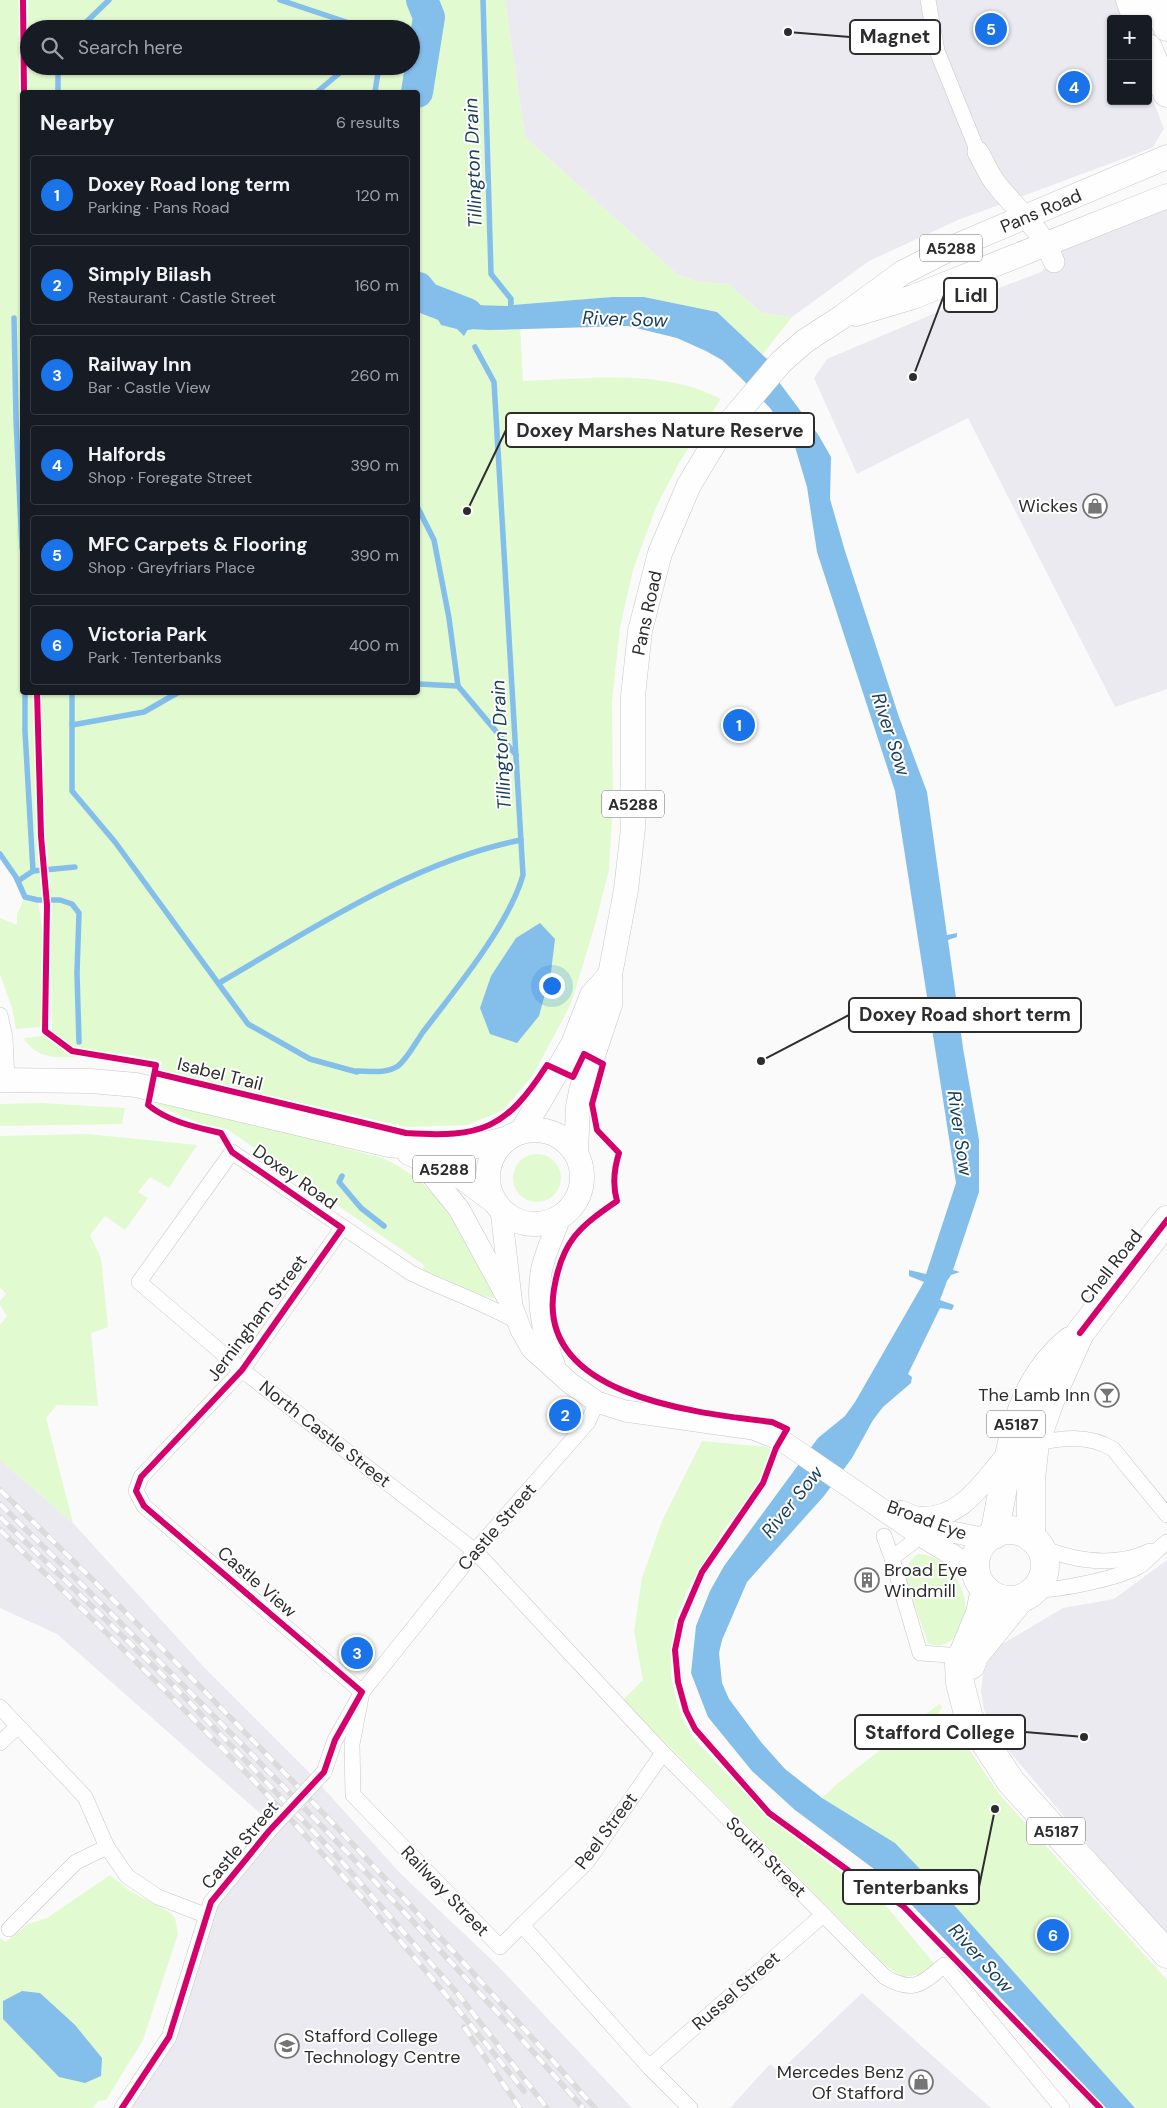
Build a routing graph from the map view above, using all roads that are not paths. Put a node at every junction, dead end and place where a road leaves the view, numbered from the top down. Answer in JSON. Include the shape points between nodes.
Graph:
{"nodes":[{"id":1,"x":928,"y":0,"type":"edge"},
{"id":2,"x":1130,"y":0,"type":"edge"},
{"id":3,"x":1155,"y":0,"type":"edge"},
{"id":4,"x":1136,"y":15,"type":"edge"},
{"id":5,"x":1167,"y":28,"type":"edge"},
{"id":6,"x":1152,"y":58,"type":"edge"},
{"id":7,"x":1167,"y":94,"type":"edge"},
{"id":8,"x":978,"y":152,"type":"joint"},
{"id":9,"x":1167,"y":157,"type":"edge"},
{"id":10,"x":1167,"y":196,"type":"edge"},
{"id":11,"x":1028,"y":217,"type":"junction"},
{"id":12,"x":1051,"y":253,"type":"junction"},
{"id":13,"x":842,"y":318,"type":"junction"},
{"id":14,"x":610,"y":974,"type":"junction"},
{"id":15,"x":0,"y":1015,"type":"edge"},
{"id":16,"x":4,"y":1080,"type":"edge"},
{"id":17,"x":515,"y":1134,"type":"junction"},
{"id":18,"x":389,"y":1145,"type":"junction"},
{"id":19,"x":576,"y":1151,"type":"junction"},
{"id":20,"x":232,"y":1152,"type":"joint"},
{"id":21,"x":418,"y":1157,"type":"junction"},
{"id":22,"x":498,"y":1206,"type":"junction"},
{"id":23,"x":560,"y":1218,"type":"junction"},
{"id":24,"x":1167,"y":1220,"type":"edge"},
{"id":25,"x":342,"y":1228,"type":"junction"},
{"id":26,"x":514,"y":1313,"type":"junction"},
{"id":27,"x":1080,"y":1333,"type":"junction"},
{"id":28,"x":556,"y":1369,"type":"junction"},
{"id":29,"x":242,"y":1370,"type":"junction"},
{"id":30,"x":597,"y":1402,"type":"junction"},
{"id":31,"x":1035,"y":1444,"type":"junction"},
{"id":32,"x":1009,"y":1453,"type":"junction"},
{"id":33,"x":136,"y":1492,"type":"joint"},
{"id":34,"x":1167,"y":1515,"type":"edge"},
{"id":35,"x":918,"y":1527,"type":"junction"},
{"id":36,"x":884,"y":1536,"type":"dead end"},
{"id":37,"x":991,"y":1537,"type":"junction"},
{"id":38,"x":1036,"y":1542,"type":"junction"},
{"id":39,"x":1165,"y":1543,"type":"edge"},
{"id":40,"x":475,"y":1551,"type":"junction"},
{"id":41,"x":892,"y":1558,"type":"junction"},
{"id":42,"x":981,"y":1584,"type":"junction"},
{"id":43,"x":1028,"y":1594,"type":"junction"},
{"id":44,"x":962,"y":1656,"type":"junction"},
{"id":45,"x":362,"y":1692,"type":"junction"},
{"id":46,"x":963,"y":1696,"type":"junction"},
{"id":47,"x":0,"y":1707,"type":"edge"},
{"id":48,"x":18,"y":1726,"type":"junction"},
{"id":49,"x":0,"y":1742,"type":"edge"},
{"id":50,"x":663,"y":1753,"type":"junction"},
{"id":51,"x":108,"y":1847,"type":"junction"},
{"id":52,"x":205,"y":1915,"type":"junction"},
{"id":53,"x":823,"y":1915,"type":"junction"},
{"id":54,"x":522,"y":1925,"type":"junction"},
{"id":55,"x":9,"y":1929,"type":"dead end"},
{"id":56,"x":1167,"y":1954,"type":"edge"},
{"id":57,"x":649,"y":2067,"type":"junction"},
{"id":58,"x":122,"y":2108,"type":"edge"},
{"id":59,"x":690,"y":2108,"type":"edge"},
{"id":60,"x":1062,"y":2108,"type":"edge"}],
"edges":[{"from":1,"to":8,"type":"street","via":[[937,51]]},
{"from":2,"to":4,"type":"highway"},
{"from":3,"to":5,"type":"highway"},
{"from":6,"to":7,"type":"highway"},
{"from":8,"to":11,"type":"street","via":[[996,184]]},
{"from":9,"to":11,"type":"main road","name":"Pans Road","number":"A5288"},
{"from":10,"to":12,"type":"main road","name":"Pans Road","number":"A5288","via":[[1068,234]]},
{"from":11,"to":12,"type":"street"},
{"from":11,"to":13,"type":"main road","name":"Pans Road","number":"A5288","via":[[949,249],[902,273]]},
{"from":12,"to":13,"type":"main road","name":"Pans Road","number":"A5288"},
{"from":13,"to":14,"type":"main road","name":"Pans Road","number":"A5288","via":[[805,341],[780,362],[719,435],[689,485],[660,553],[640,631],[633,696],[633,828],[623,908]]},
{"from":14,"to":17,"type":"main road","name":"Pans Road","number":"A5288","via":[[592,995],[573,1044]]},
{"from":14,"to":19,"type":"main road","name":"Pans Road","number":"A5288","via":[[610,1005],[580,1099]]},
{"from":15,"to":16,"type":"street","via":[[5,1037]]},
{"from":16,"to":18,"type":"main road","number":"A5288","via":[[136,1085]]},
{"from":17,"to":18,"type":"main road","number":"A5288","via":[[474,1147],[445,1150]]},
{"from":17,"to":19,"type":"main road","number":"A5288","via":[[537,1129],[552,1132]]},
{"from":17,"to":22,"type":"main road","number":"A5288","via":[[498,1147],[491,1159],[489,1188]]},
{"from":18,"to":21,"type":"main road","number":"A5288"},
{"from":19,"to":23,"type":"main road","number":"A5288","via":[[583,1172],[582,1187],[576,1201]]},
{"from":20,"to":25,"type":"street","name":"Doxey Road"},
{"from":20,"to":29,"type":"street","name":"North Castle Street","via":[[138,1282]]},
{"from":21,"to":22,"type":"main road","number":"A5288","via":[[463,1178]]},
{"from":21,"to":26,"type":"street","via":[[459,1209]]},
{"from":22,"to":23,"type":"main road","number":"A5288","via":[[514,1220],[529,1224],[545,1224]]},
{"from":22,"to":26,"type":"street"},
{"from":23,"to":28,"type":"street","via":[[541,1272],[540,1303],[543,1331]]},
{"from":24,"to":27,"type":"highway","name":"Chell Road","number":"A5187"},
{"from":25,"to":26,"type":"street","name":"Doxey Road","via":[[411,1273],[440,1287]]},
{"from":25,"to":29,"type":"street","name":"Jerningham Street"},
{"from":26,"to":28,"type":"street","via":[[532,1349]]},
{"from":27,"to":31,"type":"highway","name":"Chell Road","number":"A5187"},
{"from":27,"to":32,"type":"highway","name":"Chell Road","number":"A5187","via":[[1054,1354],[1040,1373],[1019,1415]]},
{"from":28,"to":30,"type":"street","via":[[570,1384]]},
{"from":29,"to":33,"type":"street","name":"Jerningham Street","via":[[142,1477]]},
{"from":29,"to":40,"type":"street","name":"North Castle Street"},
{"from":30,"to":35,"type":"street","name":"Broad Eye","via":[[625,1411],[753,1429],[780,1440]]},
{"from":30,"to":40,"type":"street","name":"Castle Street","via":[[588,1422]]},
{"from":31,"to":34,"type":"street","via":[[1076,1438],[1103,1443],[1113,1450]]},
{"from":31,"to":38,"type":"highway","name":"Chell Road","number":"A5187","via":[[1030,1480]]},
{"from":32,"to":35,"type":"street","via":[[956,1510]]},
{"from":32,"to":37,"type":"highway","name":"Chell Road","number":"A5187"},
{"from":33,"to":45,"type":"street","name":"Castle View","via":[[144,1506]]},
{"from":35,"to":37,"type":"street","name":"Broad Eye"},
{"from":35,"to":41,"type":"street"},
{"from":35,"to":42,"type":"street","name":"Broad Eye","via":[[961,1560]]},
{"from":36,"to":41,"type":"street"},
{"from":37,"to":38,"type":"highway","via":[[1012,1531]]},
{"from":37,"to":42,"type":"highway","via":[[976,1556],[975,1566]]},
{"from":38,"to":39,"type":"street","via":[[1060,1555],[1102,1561],[1140,1556]]},
{"from":38,"to":43,"type":"highway","via":[[1044,1558],[1044,1574]]},
{"from":39,"to":43,"type":"street","via":[[1138,1567],[1118,1575]]},
{"from":40,"to":45,"type":"street","name":"Castle Street"},
{"from":40,"to":50,"type":"street","name":"South Street"},
{"from":41,"to":44,"type":"street","via":[[920,1653]]},
{"from":42,"to":43,"type":"highway","via":[[996,1598],[1010,1600]]},
{"from":42,"to":44,"type":"highway","number":"A5187","via":[[980,1613]]},
{"from":43,"to":46,"type":"highway","via":[[974,1656]]},
{"from":44,"to":46,"type":"highway","number":"A5187","via":[[959,1664]]},
{"from":45,"to":52,"type":"street","name":"Castle Street","bridge":true,"via":[[335,1740],[324,1772],[268,1831],[211,1902]]},
{"from":45,"to":54,"type":"street","name":"Railway Street","via":[[352,1744],[353,1795],[500,1947]]},
{"from":46,"to":56,"type":"highway","number":"A5187","via":[[975,1731],[1011,1782]]},
{"from":47,"to":48,"type":"street"},
{"from":48,"to":49,"type":"street"},
{"from":48,"to":51,"type":"street","via":[[85,1797]]},
{"from":50,"to":53,"type":"street","name":"South Street"},
{"from":50,"to":54,"type":"street","name":"Peel Street","via":[[586,1862]]},
{"from":51,"to":52,"type":"street","via":[[127,1876],[158,1897]]},
{"from":51,"to":55,"type":"street","via":[[76,1862]]},
{"from":52,"to":58,"type":"street","name":"Castle Street","via":[[168,2037]]},
{"from":53,"to":57,"type":"street","name":"Russel Street"},
{"from":53,"to":60,"type":"street","name":"South Street","via":[[885,1977],[900,1986],[927,1981],[944,1965]]},
{"from":54,"to":57,"type":"street"},
{"from":57,"to":59,"type":"street"}]}
